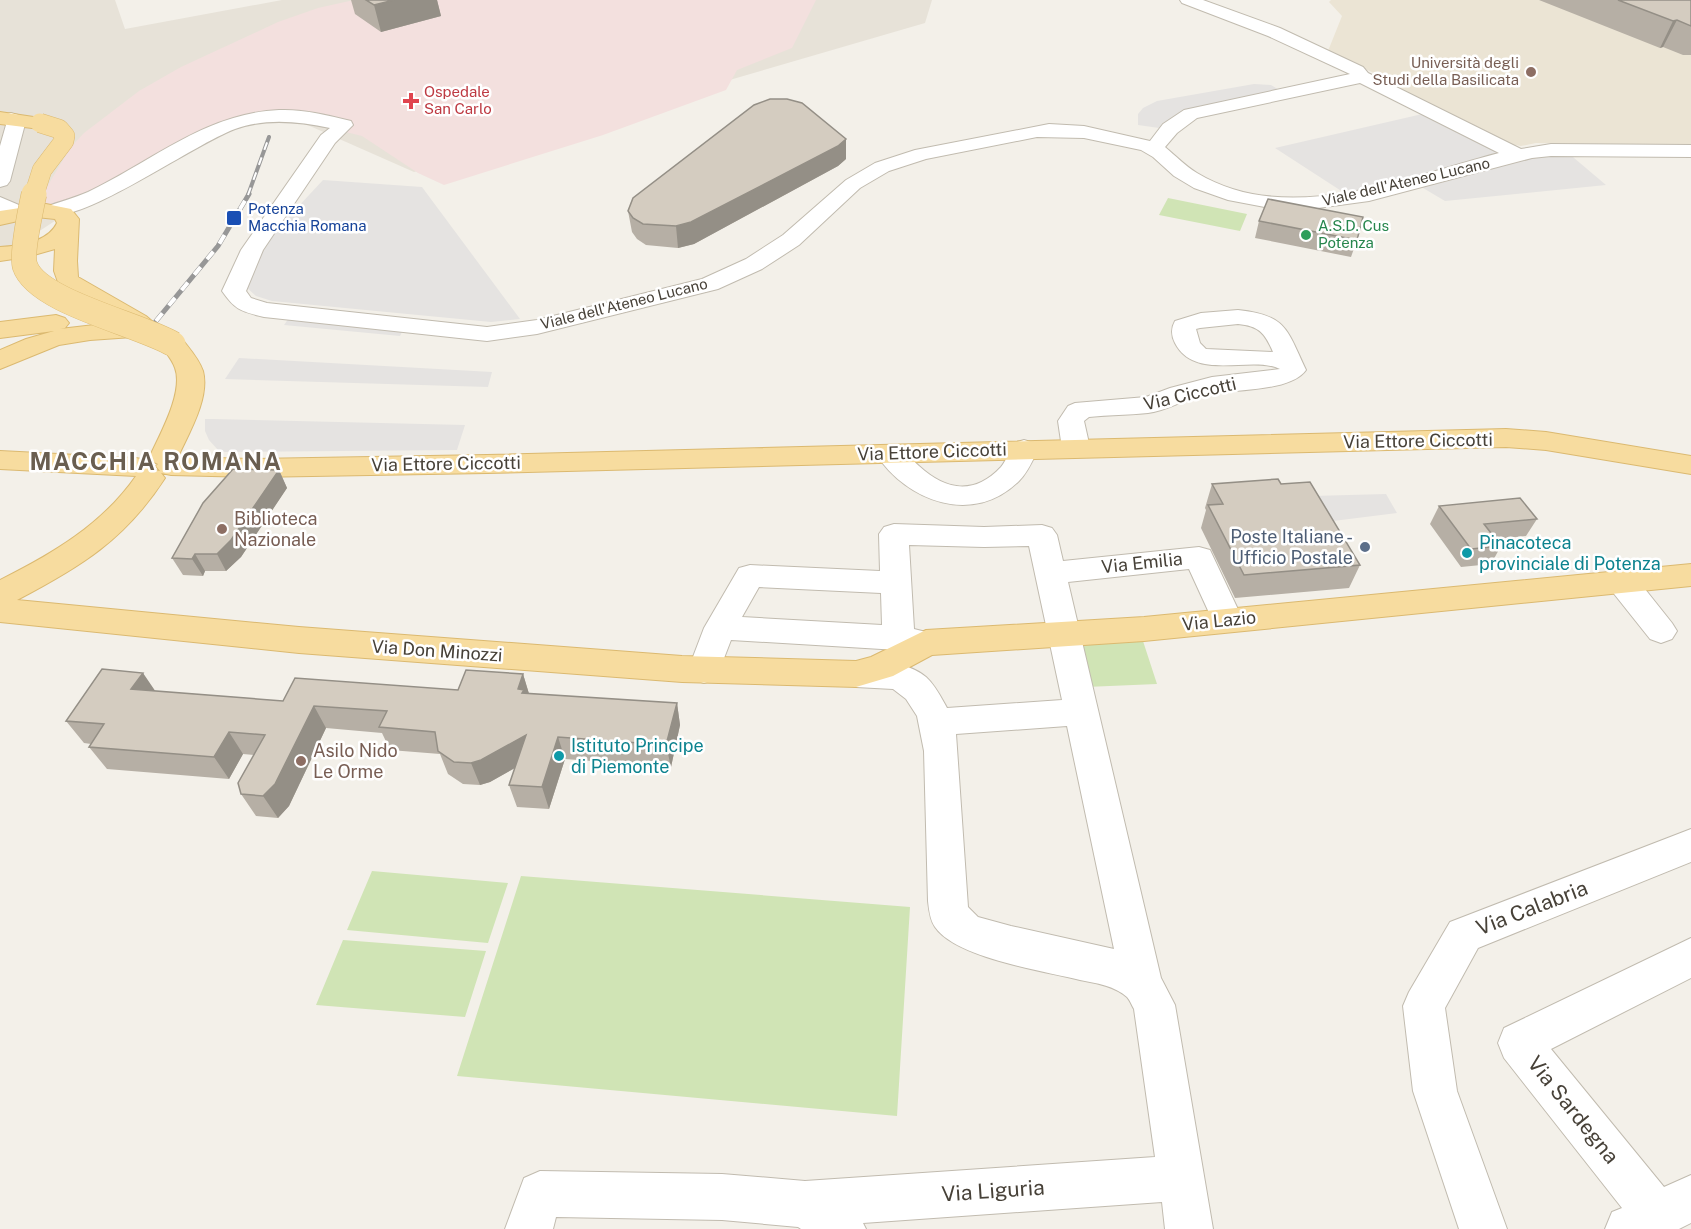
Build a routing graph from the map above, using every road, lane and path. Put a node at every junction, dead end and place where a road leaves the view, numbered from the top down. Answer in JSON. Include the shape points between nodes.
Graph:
{"nodes":[{"id":1,"x":1188,"y":0,"type":"edge"},
{"id":2,"x":1362,"y":76,"type":"junction"},
{"id":3,"x":4,"y":120,"type":"edge"},
{"id":4,"x":0,"y":136,"type":"edge"},
{"id":5,"x":1154,"y":149,"type":"junction"},
{"id":6,"x":1691,"y":151,"type":"edge"},
{"id":7,"x":1518,"y":155,"type":"junction"},
{"id":8,"x":0,"y":180,"type":"edge"},
{"id":9,"x":6,"y":212,"type":"edge"},
{"id":10,"x":62,"y":220,"type":"junction"},
{"id":11,"x":0,"y":255,"type":"edge"},
{"id":12,"x":147,"y":328,"type":"junction"},
{"id":13,"x":2,"y":329,"type":"edge"},
{"id":14,"x":1288,"y":360,"type":"dead end"},
{"id":15,"x":0,"y":361,"type":"edge"},
{"id":16,"x":187,"y":399,"type":"junction"},
{"id":17,"x":1076,"y":448,"type":"junction"},
{"id":18,"x":1024,"y":449,"type":"junction"},
{"id":19,"x":890,"y":454,"type":"junction"},
{"id":20,"x":0,"y":460,"type":"edge"},
{"id":21,"x":1691,"y":465,"type":"edge"},
{"id":22,"x":155,"y":467,"type":"junction"},
{"id":23,"x":252,"y":468,"type":"junction"},
{"id":24,"x":40,"y":573,"type":"junction"},
{"id":25,"x":1051,"y":573,"type":"junction"},
{"id":26,"x":1691,"y":575,"type":"edge"},
{"id":27,"x":0,"y":579,"type":"edge"},
{"id":28,"x":1622,"y":582,"type":"junction"},
{"id":29,"x":896,"y":583,"type":"junction"},
{"id":30,"x":0,"y":594,"type":"edge"},
{"id":31,"x":0,"y":610,"type":"edge"},
{"id":32,"x":1227,"y":620,"type":"junction"},
{"id":33,"x":122,"y":623,"type":"junction"},
{"id":34,"x":0,"y":626,"type":"edge"},
{"id":35,"x":720,"y":628,"type":"junction"},
{"id":36,"x":1661,"y":632,"type":"dead end"},
{"id":37,"x":1065,"y":635,"type":"junction"},
{"id":38,"x":912,"y":640,"type":"junction"},
{"id":39,"x":704,"y":670,"type":"junction"},
{"id":40,"x":752,"y":670,"type":"joint"},
{"id":41,"x":856,"y":674,"type":"junction"},
{"id":42,"x":1082,"y":712,"type":"junction"},
{"id":43,"x":936,"y":722,"type":"junction"},
{"id":44,"x":1691,"y":845,"type":"edge"},
{"id":45,"x":1691,"y":957,"type":"edge"},
{"id":46,"x":1148,"y":994,"type":"junction"},
{"id":47,"x":1181,"y":1178,"type":"junction"},
{"id":48,"x":1659,"y":1214,"type":"edge"},
{"id":49,"x":814,"y":1216,"type":"edge"},
{"id":50,"x":529,"y":1229,"type":"edge"},
{"id":51,"x":842,"y":1229,"type":"edge"},
{"id":52,"x":1189,"y":1229,"type":"edge"},
{"id":53,"x":1483,"y":1229,"type":"edge"}],
"edges":[{"from":1,"to":2,"type":"street","via":[[1274,32]]},
{"from":2,"to":5,"type":"street","via":[[1191,114],[1169,128]]},
{"from":2,"to":7,"type":"street"},
{"from":3,"to":4,"type":"main road"},
{"from":3,"to":8,"type":"street","via":[[16,124]]},
{"from":3,"to":12,"type":"main road","bridge":true,"via":[[40,123],[59,129],[65,136],[40,172],[33,191],[23,256],[26,270],[50,294]]},
{"from":5,"to":7,"type":"street","name":"Viale dell'Ateneo Lucano","via":[[1190,178],[1214,189],[1270,202],[1310,204],[1353,198]]},
{"from":5,"to":10,"type":"street","name":"Viale dell'Ateneo Lucano","via":[[1113,137],[1055,129],[922,154],[882,167],[853,184],[791,240],[754,264],[710,284],[537,327],[487,334],[264,310],[243,303],[238,297],[234,291],[252,250],[328,139],[341,127],[289,120],[234,129]]},
{"from":6,"to":7,"type":"street","name":"Viale dell'Ateneo Lucano","via":[[1551,150]]},
{"from":9,"to":10,"type":"main road"},
{"from":10,"to":11,"type":"main road","via":[[58,237],[20,252]]},
{"from":10,"to":12,"type":"main road","via":[[67,280]]},
{"from":12,"to":13,"type":"main road","bridge":true,"via":[[69,323]]},
{"from":12,"to":15,"type":"main road","bridge":true,"via":[[99,330],[42,341]]},
{"from":12,"to":16,"type":"main road","bridge":true,"via":[[173,344],[189,369]]},
{"from":14,"to":17,"type":"street","name":"Via Ciccotti","via":[[1293,370],[1289,374],[1212,385],[1144,406],[1084,409],[1071,421]]},
{"from":16,"to":22,"type":"main road"},
{"from":16,"to":23,"type":"main road","via":[[188,440],[197,453],[210,460]]},
{"from":17,"to":18,"type":"main road","name":"Via Ettore Ciccotti"},
{"from":17,"to":21,"type":"main road","name":"Via Ettore Ciccotti","via":[[1506,438]]},
{"from":18,"to":19,"type":"main road","name":"Via Ettore Ciccotti"},
{"from":18,"to":19,"type":"street","via":[[1011,474],[984,493],[959,498],[940,494],[907,472]]},
{"from":19,"to":23,"type":"main road","name":"Via Ettore Ciccotti"},
{"from":20,"to":22,"type":"main road","name":"Via Ettore Ciccotti"},
{"from":22,"to":23,"type":"main road","name":"Via Ettore Ciccotti"},
{"from":22,"to":24,"type":"main road","via":[[138,500],[105,532]]},
{"from":24,"to":27,"type":"main road"},
{"from":24,"to":30,"type":"main road"},
{"from":25,"to":29,"type":"street","via":[[1042,535],[894,534]]},
{"from":25,"to":32,"type":"street","name":"Via Emilia","via":[[1199,557]]},
{"from":25,"to":37,"type":"street"},
{"from":26,"to":28,"type":"main road","name":"Via Lazio"},
{"from":28,"to":32,"type":"main road","name":"Via Lazio"},
{"from":28,"to":36,"type":"street"},
{"from":29,"to":35,"type":"street","via":[[750,576]]},
{"from":29,"to":38,"type":"street"},
{"from":31,"to":33,"type":"main road"},
{"from":32,"to":37,"type":"main road","name":"Via Lazio"},
{"from":33,"to":34,"type":"main road"},
{"from":33,"to":39,"type":"main road","name":"Via Don Minozzi"},
{"from":35,"to":38,"type":"street"},
{"from":35,"to":39,"type":"street"},
{"from":37,"to":38,"type":"main road","name":"Via Lazio"},
{"from":37,"to":42,"type":"street"},
{"from":38,"to":41,"type":"main road","name":"Via Lazio","via":[[881,667]]},
{"from":39,"to":40,"type":"main road","name":"Via Don Minozzi"},
{"from":40,"to":41,"type":"main road","name":"Via Lazio"},
{"from":41,"to":43,"type":"street","via":[[904,679],[924,697]]},
{"from":42,"to":43,"type":"street"},
{"from":42,"to":46,"type":"street"},
{"from":43,"to":46,"type":"street","via":[[949,915],[966,931],[1117,969]]},
{"from":44,"to":53,"type":"street","name":"Via Calabria","via":[[1464,935],[1424,1006],[1436,1091]]},
{"from":45,"to":48,"type":"street","name":"Via Sardegna","via":[[1519,1043]]},
{"from":46,"to":47,"type":"street"},
{"from":47,"to":49,"type":"street","name":"Via Liguria"},
{"from":47,"to":52,"type":"street"},
{"from":49,"to":50,"type":"street","name":"Via Liguria","via":[[722,1197],[540,1194]]},
{"from":49,"to":51,"type":"street"}]}
